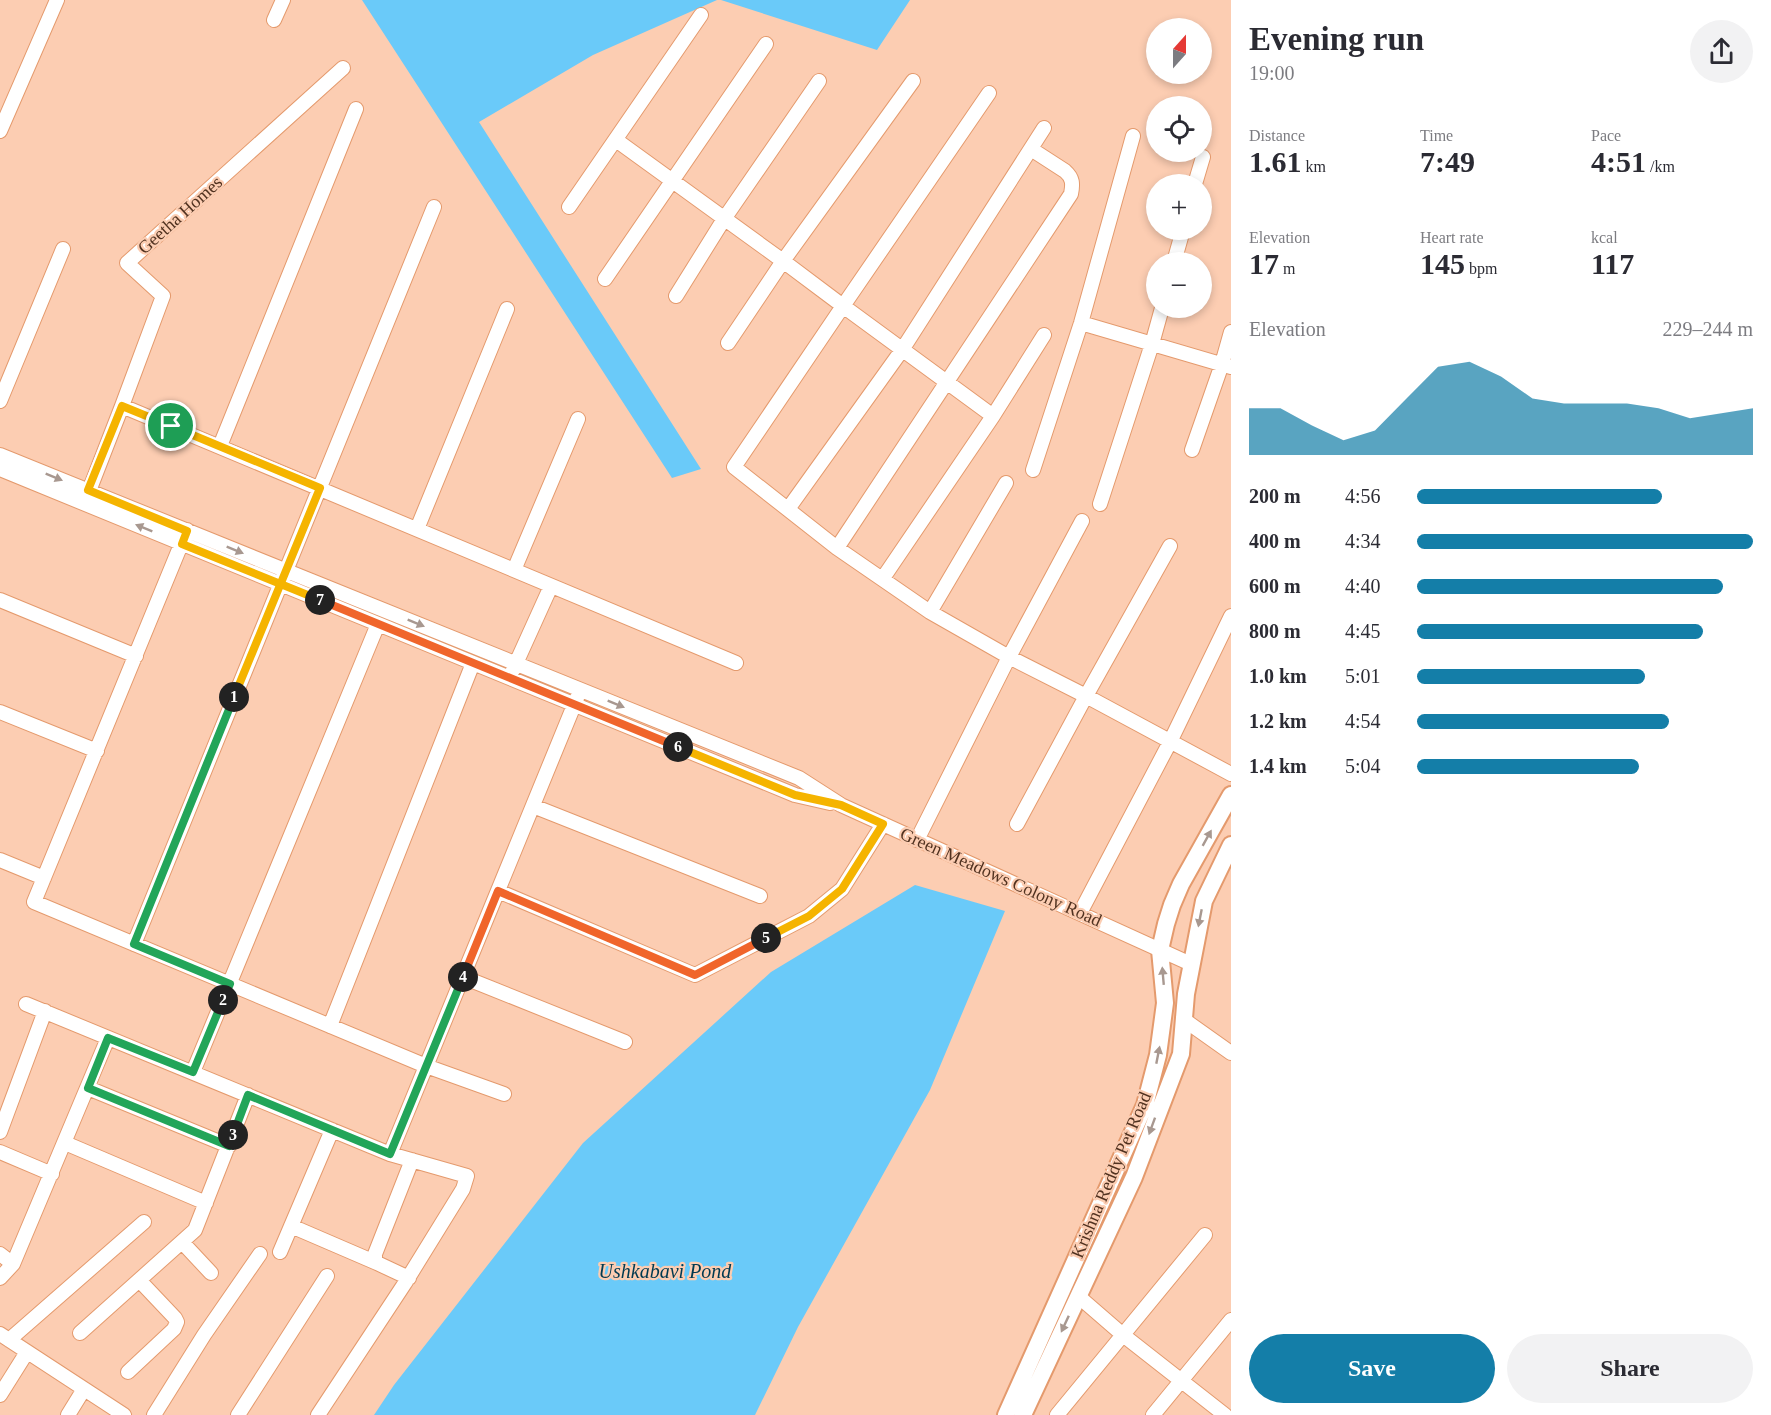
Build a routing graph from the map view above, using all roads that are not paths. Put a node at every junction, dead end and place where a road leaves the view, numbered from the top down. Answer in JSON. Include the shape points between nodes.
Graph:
{"nodes":[{"id":1,"x":57,"y":0,"type":"edge"},
{"id":2,"x":283,"y":0,"type":"edge"},
{"id":3,"x":702,"y":15,"type":"dead end"},
{"id":4,"x":274,"y":20,"type":"dead end"},
{"id":5,"x":766,"y":44,"type":"dead end"},
{"id":6,"x":343,"y":68,"type":"dead end"},
{"id":7,"x":819,"y":81,"type":"dead end"},
{"id":8,"x":913,"y":81,"type":"dead end"},
{"id":9,"x":989,"y":93,"type":"dead end"},
{"id":10,"x":356,"y":109,"type":"dead end"},
{"id":11,"x":1044,"y":128,"type":"dead end"},
{"id":12,"x":0,"y":131,"type":"edge"},
{"id":13,"x":1133,"y":136,"type":"dead end"},
{"id":14,"x":616,"y":140,"type":"junction"},
{"id":15,"x":1031,"y":149,"type":"junction"},
{"id":16,"x":673,"y":181,"type":"junction"},
{"id":17,"x":434,"y":207,"type":"dead end"},
{"id":18,"x":569,"y":207,"type":"dead end"},
{"id":19,"x":724,"y":219,"type":"junction"},
{"id":20,"x":63,"y":249,"type":"dead end"},
{"id":21,"x":783,"y":261,"type":"junction"},
{"id":22,"x":605,"y":279,"type":"dead end"},
{"id":23,"x":676,"y":296,"type":"dead end"},
{"id":24,"x":843,"y":306,"type":"junction"},
{"id":25,"x":507,"y":309,"type":"dead end"},
{"id":26,"x":1159,"y":318,"type":"edge"},
{"id":27,"x":1081,"y":323,"type":"junction"},
{"id":28,"x":1231,"y":332,"type":"edge"},
{"id":29,"x":1044,"y":335,"type":"dead end"},
{"id":30,"x":728,"y":343,"type":"dead end"},
{"id":31,"x":1152,"y":344,"type":"junction"},
{"id":32,"x":902,"y":350,"type":"junction"},
{"id":33,"x":1227,"y":365,"type":"edge"},
{"id":34,"x":945,"y":382,"type":"junction"},
{"id":35,"x":0,"y":401,"type":"edge"},
{"id":36,"x":122,"y":406,"type":"junction"},
{"id":37,"x":993,"y":416,"type":"junction"},
{"id":38,"x":578,"y":420,"type":"dead end"},
{"id":39,"x":220,"y":446,"type":"junction"},
{"id":40,"x":1192,"y":450,"type":"dead end"},
{"id":41,"x":0,"y":455,"type":"edge"},
{"id":42,"x":0,"y":469,"type":"edge"},
{"id":43,"x":1033,"y":470,"type":"dead end"},
{"id":44,"x":1006,"y":483,"type":"dead end"},
{"id":45,"x":320,"y":488,"type":"junction"},
{"id":46,"x":88,"y":490,"type":"junction"},
{"id":47,"x":1100,"y":504,"type":"dead end"},
{"id":48,"x":788,"y":509,"type":"junction"},
{"id":49,"x":1082,"y":521,"type":"dead end"},
{"id":50,"x":417,"y":529,"type":"junction"},
{"id":51,"x":185,"y":537,"type":"junction"},
{"id":52,"x":1170,"y":546,"type":"dead end"},
{"id":53,"x":837,"y":548,"type":"junction"},
{"id":54,"x":286,"y":570,"type":"junction"},
{"id":55,"x":514,"y":570,"type":"junction"},
{"id":56,"x":883,"y":578,"type":"junction"},
{"id":57,"x":281,"y":584,"type":"junction"},
{"id":58,"x":551,"y":586,"type":"junction"},
{"id":59,"x":0,"y":600,"type":"edge"},
{"id":60,"x":930,"y":612,"type":"junction"},
{"id":61,"x":1231,"y":615,"type":"edge"},
{"id":62,"x":378,"y":624,"type":"junction"},
{"id":63,"x":136,"y":656,"type":"junction"},
{"id":64,"x":1009,"y":657,"type":"junction"},
{"id":65,"x":473,"y":663,"type":"junction"},
{"id":66,"x":516,"y":663,"type":"junction"},
{"id":67,"x":736,"y":663,"type":"dead end"},
{"id":68,"x":509,"y":678,"type":"junction"},
{"id":69,"x":580,"y":690,"type":"junction"},
{"id":70,"x":1086,"y":696,"type":"junction"},
{"id":71,"x":574,"y":704,"type":"junction"},
{"id":72,"x":0,"y":712,"type":"edge"},
{"id":73,"x":1170,"y":742,"type":"junction"},
{"id":74,"x":97,"y":751,"type":"junction"},
{"id":75,"x":1231,"y":774,"type":"edge"},
{"id":76,"x":1231,"y":795,"type":"edge"},
{"id":77,"x":841,"y":805,"type":"junction"},
{"id":78,"x":533,"y":806,"type":"junction"},
{"id":79,"x":883,"y":824,"type":"junction"},
{"id":80,"x":1017,"y":824,"type":"dead end"},
{"id":81,"x":917,"y":840,"type":"junction"},
{"id":82,"x":1231,"y":844,"type":"edge"},
{"id":83,"x":0,"y":860,"type":"edge"},
{"id":84,"x":45,"y":878,"type":"junction"},
{"id":85,"x":1181,"y":884,"type":"junction"},
{"id":86,"x":498,"y":891,"type":"junction"},
{"id":87,"x":1207,"y":895,"type":"junction"},
{"id":88,"x":760,"y":896,"type":"dead end"},
{"id":89,"x":1080,"y":913,"type":"junction"},
{"id":90,"x":134,"y":944,"type":"junction"},
{"id":91,"x":1160,"y":950,"type":"junction"},
{"id":92,"x":1191,"y":964,"type":"junction"},
{"id":93,"x":463,"y":977,"type":"junction"},
{"id":94,"x":230,"y":984,"type":"junction"},
{"id":95,"x":26,"y":1004,"type":"dead end"},
{"id":96,"x":45,"y":1011,"type":"junction"},
{"id":97,"x":1183,"y":1019,"type":"junction"},
{"id":98,"x":330,"y":1026,"type":"junction"},
{"id":99,"x":108,"y":1038,"type":"junction"},
{"id":100,"x":625,"y":1042,"type":"dead end"},
{"id":101,"x":1231,"y":1053,"type":"edge"},
{"id":102,"x":426,"y":1066,"type":"junction"},
{"id":103,"x":193,"y":1072,"type":"junction"},
{"id":104,"x":88,"y":1088,"type":"junction"},
{"id":105,"x":504,"y":1094,"type":"dead end"},
{"id":106,"x":248,"y":1095,"type":"junction"},
{"id":107,"x":332,"y":1130,"type":"junction"},
{"id":108,"x":0,"y":1132,"type":"edge"},
{"id":109,"x":65,"y":1143,"type":"junction"},
{"id":110,"x":229,"y":1146,"type":"junction"},
{"id":111,"x":0,"y":1152,"type":"edge"},
{"id":112,"x":390,"y":1154,"type":"junction"},
{"id":113,"x":412,"y":1160,"type":"junction"},
{"id":114,"x":52,"y":1174,"type":"junction"},
{"id":115,"x":206,"y":1203,"type":"junction"},
{"id":116,"x":144,"y":1222,"type":"dead end"},
{"id":117,"x":291,"y":1226,"type":"junction"},
{"id":118,"x":1205,"y":1235,"type":"dead end"},
{"id":119,"x":182,"y":1242,"type":"junction"},
{"id":120,"x":280,"y":1252,"type":"dead end"},
{"id":121,"x":0,"y":1254,"type":"edge"},
{"id":122,"x":260,"y":1254,"type":"dead end"},
{"id":123,"x":377,"y":1263,"type":"junction"},
{"id":124,"x":13,"y":1264,"type":"junction"},
{"id":125,"x":211,"y":1273,"type":"dead end"},
{"id":126,"x":327,"y":1276,"type":"dead end"},
{"id":127,"x":0,"y":1278,"type":"edge"},
{"id":128,"x":409,"y":1278,"type":"junction"},
{"id":129,"x":139,"y":1280,"type":"junction"},
{"id":130,"x":1078,"y":1296,"type":"junction"},
{"id":131,"x":1231,"y":1320,"type":"edge"},
{"id":132,"x":80,"y":1333,"type":"dead end"},
{"id":133,"x":1124,"y":1335,"type":"junction"},
{"id":134,"x":4,"y":1337,"type":"edge"},
{"id":135,"x":27,"y":1352,"type":"junction"},
{"id":136,"x":128,"y":1372,"type":"dead end"},
{"id":137,"x":1181,"y":1381,"type":"junction"},
{"id":138,"x":84,"y":1389,"type":"junction"},
{"id":139,"x":0,"y":1395,"type":"edge"},
{"id":140,"x":1027,"y":1413,"type":"edge"},
{"id":141,"x":68,"y":1415,"type":"edge"},
{"id":142,"x":124,"y":1415,"type":"edge"},
{"id":143,"x":154,"y":1415,"type":"edge"},
{"id":144,"x":238,"y":1415,"type":"edge"},
{"id":145,"x":318,"y":1415,"type":"edge"},
{"id":146,"x":1006,"y":1415,"type":"edge"},
{"id":147,"x":1057,"y":1415,"type":"edge"},
{"id":148,"x":1153,"y":1415,"type":"edge"},
{"id":149,"x":1225,"y":1415,"type":"edge"}],
"edges":[{"from":1,"to":12,"type":"street"},
{"from":2,"to":4,"type":"street"},
{"from":3,"to":14,"type":"street"},
{"from":5,"to":16,"type":"street"},
{"from":6,"to":36,"type":"street","name":"Geetha Homes","via":[[127,263],[163,296]]},
{"from":7,"to":19,"type":"street"},
{"from":8,"to":21,"type":"street"},
{"from":9,"to":24,"type":"street"},
{"from":10,"to":39,"type":"street"},
{"from":11,"to":15,"type":"street"},
{"from":13,"to":27,"type":"street"},
{"from":14,"to":16,"type":"street"},
{"from":14,"to":18,"type":"street"},
{"from":15,"to":32,"type":"street"},
{"from":15,"to":34,"type":"street","via":[[1070,175],[1071,194]]},
{"from":16,"to":19,"type":"street"},
{"from":16,"to":22,"type":"street"},
{"from":17,"to":45,"type":"street"},
{"from":19,"to":21,"type":"street"},
{"from":19,"to":23,"type":"street"},
{"from":20,"to":35,"type":"street"},
{"from":21,"to":24,"type":"street"},
{"from":21,"to":30,"type":"street"},
{"from":24,"to":32,"type":"street"},
{"from":24,"to":48,"type":"street","via":[[734,467]]},
{"from":25,"to":50,"type":"street"},
{"from":26,"to":31,"type":"street"},
{"from":27,"to":31,"type":"street"},
{"from":27,"to":43,"type":"street"},
{"from":28,"to":33,"type":"street"},
{"from":29,"to":37,"type":"street"},
{"from":31,"to":33,"type":"street"},
{"from":31,"to":47,"type":"street"},
{"from":32,"to":34,"type":"street"},
{"from":32,"to":48,"type":"street"},
{"from":33,"to":40,"type":"street"},
{"from":34,"to":37,"type":"street"},
{"from":34,"to":53,"type":"street"},
{"from":36,"to":39,"type":"street"},
{"from":36,"to":46,"type":"street","name":"Geetha Homes"},
{"from":37,"to":56,"type":"street"},
{"from":38,"to":55,"type":"street"},
{"from":39,"to":45,"type":"street"},
{"from":41,"to":46,"type":"street","name":"Green Meadows Colony Road","one_way":true},
{"from":51,"to":42,"type":"street","name":"Green Meadows Colony Road","one_way":true},
{"from":44,"to":60,"type":"street"},
{"from":45,"to":50,"type":"street"},
{"from":45,"to":54,"type":"street"},
{"from":46,"to":51,"type":"street","name":"Green Meadows Colony Road"},
{"from":48,"to":53,"type":"street"},
{"from":49,"to":64,"type":"street"},
{"from":50,"to":55,"type":"street"},
{"from":51,"to":54,"type":"street","name":"Green Meadows Colony Road","one_way":true},
{"from":51,"to":57,"type":"street","name":"Green Meadows Colony Road"},
{"from":51,"to":63,"type":"street"},
{"from":52,"to":70,"type":"street"},
{"from":53,"to":56,"type":"street"},
{"from":54,"to":57,"type":"street"},
{"from":54,"to":66,"type":"street","name":"Green Meadows Colony Road","one_way":true},
{"from":55,"to":58,"type":"street"},
{"from":56,"to":60,"type":"street"},
{"from":57,"to":62,"type":"street","name":"Green Meadows Colony Road"},
{"from":57,"to":90,"type":"street"},
{"from":58,"to":66,"type":"street"},
{"from":58,"to":67,"type":"street"},
{"from":59,"to":63,"type":"street"},
{"from":60,"to":64,"type":"street"},
{"from":61,"to":73,"type":"street"},
{"from":62,"to":65,"type":"street","name":"Green Meadows Colony Road"},
{"from":62,"to":94,"type":"street"},
{"from":63,"to":74,"type":"street"},
{"from":64,"to":70,"type":"street"},
{"from":64,"to":81,"type":"street"},
{"from":65,"to":68,"type":"street","name":"Green Meadows Colony Road"},
{"from":65,"to":98,"type":"street"},
{"from":66,"to":68,"type":"street"},
{"from":66,"to":69,"type":"street","name":"Green Meadows Colony Road"},
{"from":68,"to":71,"type":"street","name":"Green Meadows Colony Road"},
{"from":69,"to":71,"type":"street"},
{"from":69,"to":77,"type":"street","name":"Green Meadows Colony Road","one_way":true,"via":[[799,778]]},
{"from":70,"to":73,"type":"street"},
{"from":70,"to":80,"type":"street"},
{"from":71,"to":77,"type":"street","name":"Green Meadows Colony Road","via":[[795,795]]},
{"from":71,"to":78,"type":"street"},
{"from":72,"to":74,"type":"street"},
{"from":73,"to":75,"type":"street"},
{"from":73,"to":89,"type":"street"},
{"from":74,"to":84,"type":"street"},
{"from":85,"to":76,"type":"main road","name":"Krishna Reddy Pet Road","one_way":true},
{"from":77,"to":79,"type":"street","name":"Green Meadows Colony Road"},
{"from":78,"to":86,"type":"street"},
{"from":78,"to":88,"type":"street"},
{"from":79,"to":81,"type":"street","name":"Green Meadows Colony Road"},
{"from":79,"to":86,"type":"street","via":[[842,889],[809,916],[695,975]]},
{"from":81,"to":89,"type":"street","name":"Green Meadows Colony Road"},
{"from":82,"to":87,"type":"main road","name":"Krishna Reddy Pet Road"},
{"from":83,"to":84,"type":"street"},
{"from":84,"to":90,"type":"street","via":[[34,903]]},
{"from":85,"to":87,"type":"main road"},
{"from":85,"to":91,"type":"main road","name":"Krishna Reddy Pet Road"},
{"from":86,"to":93,"type":"street"},
{"from":87,"to":92,"type":"main road","name":"Krishna Reddy Pet Road","one_way":true},
{"from":89,"to":91,"type":"street","name":"Green Meadows Colony Road"},
{"from":90,"to":94,"type":"street"},
{"from":91,"to":92,"type":"street","name":"Green Meadows Colony Road"},
{"from":146,"to":91,"type":"main road","name":"Krishna Reddy Pet Road","one_way":true,"via":[[1145,1105],[1158,1055],[1165,1003]]},
{"from":92,"to":97,"type":"main road","name":"Krishna Reddy Pet Road"},
{"from":93,"to":100,"type":"street"},
{"from":93,"to":102,"type":"street"},
{"from":94,"to":98,"type":"street"},
{"from":94,"to":103,"type":"street"},
{"from":95,"to":96,"type":"street"},
{"from":96,"to":99,"type":"street"},
{"from":96,"to":108,"type":"street"},
{"from":97,"to":101,"type":"street"},
{"from":97,"to":130,"type":"main road","name":"Krishna Reddy Pet Road","one_way":true,"via":[[1181,1054],[1134,1177]]},
{"from":98,"to":102,"type":"street"},
{"from":99,"to":103,"type":"street"},
{"from":99,"to":104,"type":"street"},
{"from":102,"to":105,"type":"street"},
{"from":102,"to":112,"type":"street"},
{"from":103,"to":106,"type":"street"},
{"from":104,"to":109,"type":"street"},
{"from":104,"to":110,"type":"street"},
{"from":106,"to":107,"type":"street"},
{"from":106,"to":110,"type":"street"},
{"from":107,"to":112,"type":"street"},
{"from":107,"to":117,"type":"street"},
{"from":109,"to":114,"type":"street"},
{"from":109,"to":115,"type":"street"},
{"from":110,"to":115,"type":"street"},
{"from":111,"to":114,"type":"street"},
{"from":112,"to":113,"type":"street"},
{"from":113,"to":123,"type":"street","via":[[375,1254]]},
{"from":113,"to":128,"type":"street","via":[[467,1176]]},
{"from":114,"to":124,"type":"street"},
{"from":115,"to":119,"type":"street","via":[[195,1230]]},
{"from":116,"to":134,"type":"street"},
{"from":117,"to":120,"type":"street"},
{"from":117,"to":123,"type":"street"},
{"from":118,"to":133,"type":"street"},
{"from":119,"to":125,"type":"street"},
{"from":119,"to":129,"type":"street"},
{"from":121,"to":124,"type":"street"},
{"from":122,"to":143,"type":"street"},
{"from":123,"to":128,"type":"street"},
{"from":124,"to":127,"type":"street"},
{"from":126,"to":144,"type":"street"},
{"from":128,"to":145,"type":"street"},
{"from":129,"to":132,"type":"street"},
{"from":129,"to":136,"type":"street","via":[[177,1322]]},
{"from":130,"to":133,"type":"street"},
{"from":130,"to":140,"type":"main road","name":"Krishna Reddy Pet Road","one_way":true},
{"from":131,"to":137,"type":"street"},
{"from":133,"to":137,"type":"street"},
{"from":133,"to":147,"type":"street"},
{"from":134,"to":135,"type":"street"},
{"from":135,"to":138,"type":"street"},
{"from":135,"to":139,"type":"street"},
{"from":137,"to":148,"type":"street"},
{"from":137,"to":149,"type":"street"},
{"from":138,"to":141,"type":"street"},
{"from":138,"to":142,"type":"street"}]}
